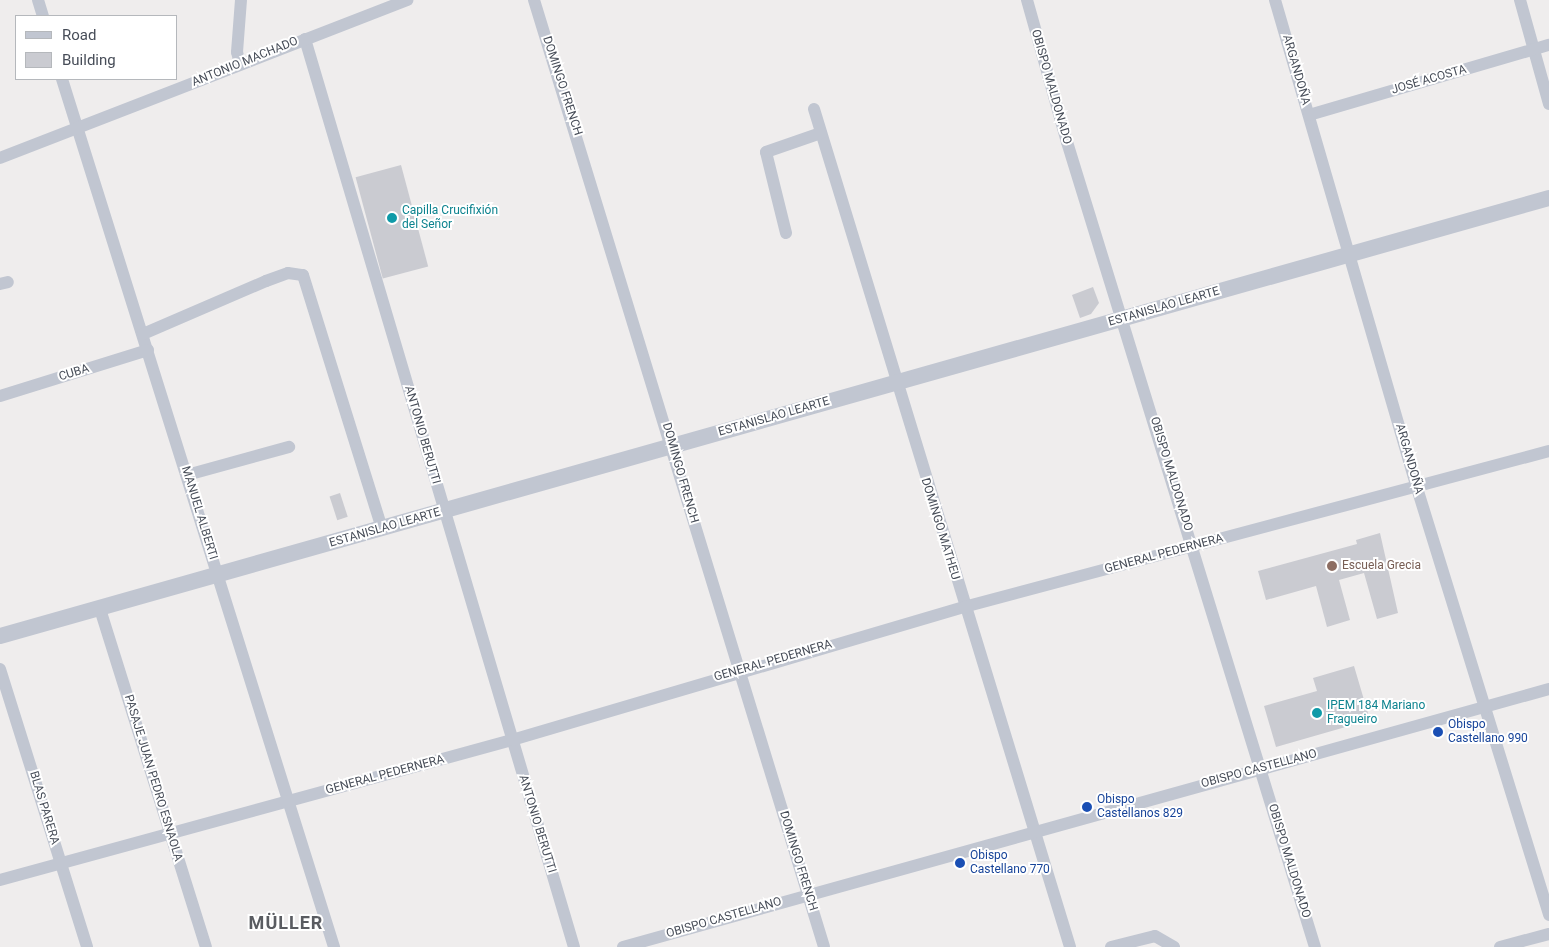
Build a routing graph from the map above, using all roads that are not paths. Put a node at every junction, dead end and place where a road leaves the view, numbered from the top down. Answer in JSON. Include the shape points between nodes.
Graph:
{"nodes":[{"id":1,"x":38,"y":0,"type":"edge"},
{"id":2,"x":241,"y":0,"type":"edge"},
{"id":3,"x":407,"y":0,"type":"edge"},
{"id":4,"x":534,"y":0,"type":"edge"},
{"id":5,"x":1027,"y":0,"type":"edge"},
{"id":6,"x":1275,"y":0,"type":"edge"},
{"id":7,"x":1520,"y":0,"type":"edge"},
{"id":8,"x":43,"y":15,"type":"edge"},
{"id":9,"x":305,"y":39,"type":"junction"},
{"id":10,"x":1549,"y":45,"type":"edge"},
{"id":11,"x":1534,"y":49,"type":"junction"},
{"id":12,"x":240,"y":64,"type":"junction"},
{"id":13,"x":62,"y":80,"type":"edge"},
{"id":14,"x":1549,"y":104,"type":"edge"},
{"id":15,"x":814,"y":109,"type":"dead end"},
{"id":16,"x":1309,"y":115,"type":"junction"},
{"id":17,"x":77,"y":129,"type":"junction"},
{"id":18,"x":820,"y":133,"type":"junction"},
{"id":19,"x":0,"y":158,"type":"edge"},
{"id":20,"x":1549,"y":198,"type":"edge"},
{"id":21,"x":786,"y":233,"type":"dead end"},
{"id":22,"x":1349,"y":254,"type":"junction"},
{"id":23,"x":1124,"y":318,"type":"junction"},
{"id":24,"x":143,"y":334,"type":"junction"},
{"id":25,"x":148,"y":350,"type":"junction"},
{"id":26,"x":895,"y":381,"type":"junction"},
{"id":27,"x":0,"y":396,"type":"edge"},
{"id":28,"x":673,"y":446,"type":"junction"},
{"id":29,"x":289,"y":447,"type":"dead end"},
{"id":30,"x":1549,"y":451,"type":"edge"},
{"id":31,"x":187,"y":475,"type":"junction"},
{"id":32,"x":1417,"y":488,"type":"junction"},
{"id":33,"x":444,"y":511,"type":"junction"},
{"id":34,"x":382,"y":528,"type":"junction"},
{"id":35,"x":1192,"y":546,"type":"junction"},
{"id":36,"x":218,"y":575,"type":"junction"},
{"id":37,"x":964,"y":607,"type":"junction"},
{"id":38,"x":100,"y":609,"type":"junction"},
{"id":39,"x":0,"y":636,"type":"edge"},
{"id":40,"x":0,"y":668,"type":"edge"},
{"id":41,"x":738,"y":671,"type":"junction"},
{"id":42,"x":1549,"y":689,"type":"edge"},
{"id":43,"x":1485,"y":708,"type":"junction"},
{"id":44,"x":512,"y":740,"type":"junction"},
{"id":45,"x":1261,"y":768,"type":"junction"},
{"id":46,"x":288,"y":801,"type":"junction"},
{"id":47,"x":1032,"y":831,"type":"junction"},
{"id":48,"x":171,"y":834,"type":"junction"},
{"id":49,"x":61,"y":864,"type":"junction"},
{"id":50,"x":0,"y":880,"type":"edge"},
{"id":51,"x":808,"y":893,"type":"junction"},
{"id":52,"x":1549,"y":915,"type":"edge"},
{"id":53,"x":1549,"y":934,"type":"edge"},
{"id":54,"x":1171,"y":943,"type":"edge"},
{"id":55,"x":87,"y":947,"type":"edge"},
{"id":56,"x":206,"y":947,"type":"edge"},
{"id":57,"x":334,"y":947,"type":"edge"},
{"id":58,"x":574,"y":947,"type":"edge"},
{"id":59,"x":623,"y":947,"type":"edge"},
{"id":60,"x":824,"y":947,"type":"edge"},
{"id":61,"x":1070,"y":947,"type":"edge"},
{"id":62,"x":1111,"y":947,"type":"edge"},
{"id":63,"x":1315,"y":947,"type":"edge"},
{"id":64,"x":1500,"y":947,"type":"edge"}],
"edges":[{"from":1,"to":8,"type":"street"},
{"from":2,"to":12,"type":"street","via":[[237,52]]},
{"from":3,"to":9,"type":"street","name":"ANTONIO MACHADO"},
{"from":4,"to":28,"type":"street","name":"DOMINGO FRENCH"},
{"from":5,"to":23,"type":"street","name":"OBISPO MALDONADO","via":[[1066,142]]},
{"from":6,"to":16,"type":"street","name":"ARGANDOÑA"},
{"from":7,"to":11,"type":"street"},
{"from":9,"to":12,"type":"street","name":"ANTONIO MACHADO"},
{"from":9,"to":33,"type":"street","name":"ANTONIO BERUTTI"},
{"from":10,"to":11,"type":"street","name":"JOSÉ ACOSTA"},
{"from":11,"to":14,"type":"street"},
{"from":11,"to":16,"type":"street","name":"JOSÉ ACOSTA"},
{"from":12,"to":17,"type":"street","name":"ANTONIO MACHADO"},
{"from":13,"to":17,"type":"street","name":"MANUEL ALBERTI"},
{"from":15,"to":18,"type":"street","name":"DOMINGO MATHEU"},
{"from":16,"to":22,"type":"street","name":"ARGANDOÑA"},
{"from":17,"to":19,"type":"street","name":"ANTONIO MACHADO"},
{"from":17,"to":24,"type":"street","name":"MANUEL ALBERTI"},
{"from":18,"to":21,"type":"street","via":[[766,152]]},
{"from":18,"to":26,"type":"street","name":"DOMINGO MATHEU"},
{"from":20,"to":22,"type":"street","name":"ESTANISLAO LEARTE"},
{"from":22,"to":23,"type":"street","name":"ESTANISLAO LEARTE"},
{"from":22,"to":32,"type":"street","name":"ARGANDOÑA"},
{"from":23,"to":26,"type":"street","name":"ESTANISLAO LEARTE"},
{"from":23,"to":35,"type":"street","name":"OBISPO MALDONADO"},
{"from":24,"to":25,"type":"street","name":"MANUEL ALBERTI"},
{"from":24,"to":34,"type":"street","via":[[266,281],[288,273],[303,275]]},
{"from":25,"to":27,"type":"street","name":"CUBA"},
{"from":25,"to":31,"type":"street","name":"MANUEL ALBERTI"},
{"from":26,"to":28,"type":"street","name":"ESTANISLAO LEARTE"},
{"from":26,"to":37,"type":"street","name":"DOMINGO MATHEU"},
{"from":28,"to":33,"type":"street","name":"ESTANISLAO LEARTE"},
{"from":28,"to":41,"type":"street","name":"DOMINGO FRENCH"},
{"from":29,"to":31,"type":"street"},
{"from":30,"to":32,"type":"street","name":"GENERAL PEDERNERA"},
{"from":31,"to":36,"type":"street","name":"MANUEL ALBERTI"},
{"from":32,"to":35,"type":"street","name":"GENERAL PEDERNERA"},
{"from":32,"to":43,"type":"street","name":"ARGANDOÑA"},
{"from":33,"to":34,"type":"street","name":"ESTANISLAO LEARTE"},
{"from":33,"to":44,"type":"street","name":"ANTONIO BERUTTI"},
{"from":34,"to":36,"type":"street","name":"ESTANISLAO LEARTE"},
{"from":35,"to":37,"type":"street","name":"GENERAL PEDERNERA"},
{"from":35,"to":45,"type":"street","name":"OBISPO MALDONADO"},
{"from":36,"to":38,"type":"street","name":"ESTANISLAO LEARTE"},
{"from":36,"to":46,"type":"street","name":"MANUEL ALBERTI"},
{"from":37,"to":41,"type":"street","name":"GENERAL PEDERNERA"},
{"from":37,"to":47,"type":"street","name":"DOMINGO MATHEU"},
{"from":38,"to":39,"type":"street","name":"ESTANISLAO LEARTE"},
{"from":38,"to":48,"type":"street","name":"PASAJE JUAN PEDRO ESNAOLA"},
{"from":40,"to":49,"type":"street","name":"BLAS PARERA"},
{"from":41,"to":44,"type":"street","name":"GENERAL PEDERNERA"},
{"from":41,"to":51,"type":"street","name":"DOMINGO FRENCH"},
{"from":42,"to":43,"type":"street","name":"OBISPO CASTELLANO"},
{"from":43,"to":45,"type":"street","name":"OBISPO CASTELLANO"},
{"from":43,"to":52,"type":"street","name":"ARGANDOÑA"},
{"from":44,"to":46,"type":"street","name":"GENERAL PEDERNERA"},
{"from":44,"to":58,"type":"street","name":"ANTONIO BERUTTI"},
{"from":45,"to":47,"type":"street","name":"OBISPO CASTELLANO"},
{"from":45,"to":63,"type":"street","name":"OBISPO MALDONADO"},
{"from":46,"to":48,"type":"street","name":"GENERAL PEDERNERA"},
{"from":46,"to":57,"type":"street","name":"MANUEL ALBERTI"},
{"from":47,"to":51,"type":"street","name":"OBISPO CASTELLANO"},
{"from":47,"to":61,"type":"street","name":"DOMINGO MATHEU"},
{"from":48,"to":49,"type":"street","name":"GENERAL PEDERNERA"},
{"from":48,"to":56,"type":"street","name":"PASAJE JUAN PEDRO ESNAOLA"},
{"from":49,"to":50,"type":"street","name":"GENERAL PEDERNERA"},
{"from":49,"to":55,"type":"street","name":"BLAS PARERA"},
{"from":51,"to":59,"type":"street","name":"OBISPO CASTELLANO"},
{"from":51,"to":60,"type":"street","name":"DOMINGO FRENCH"},
{"from":53,"to":64,"type":"street"},
{"from":54,"to":62,"type":"street","via":[[1155,936]]}]}
